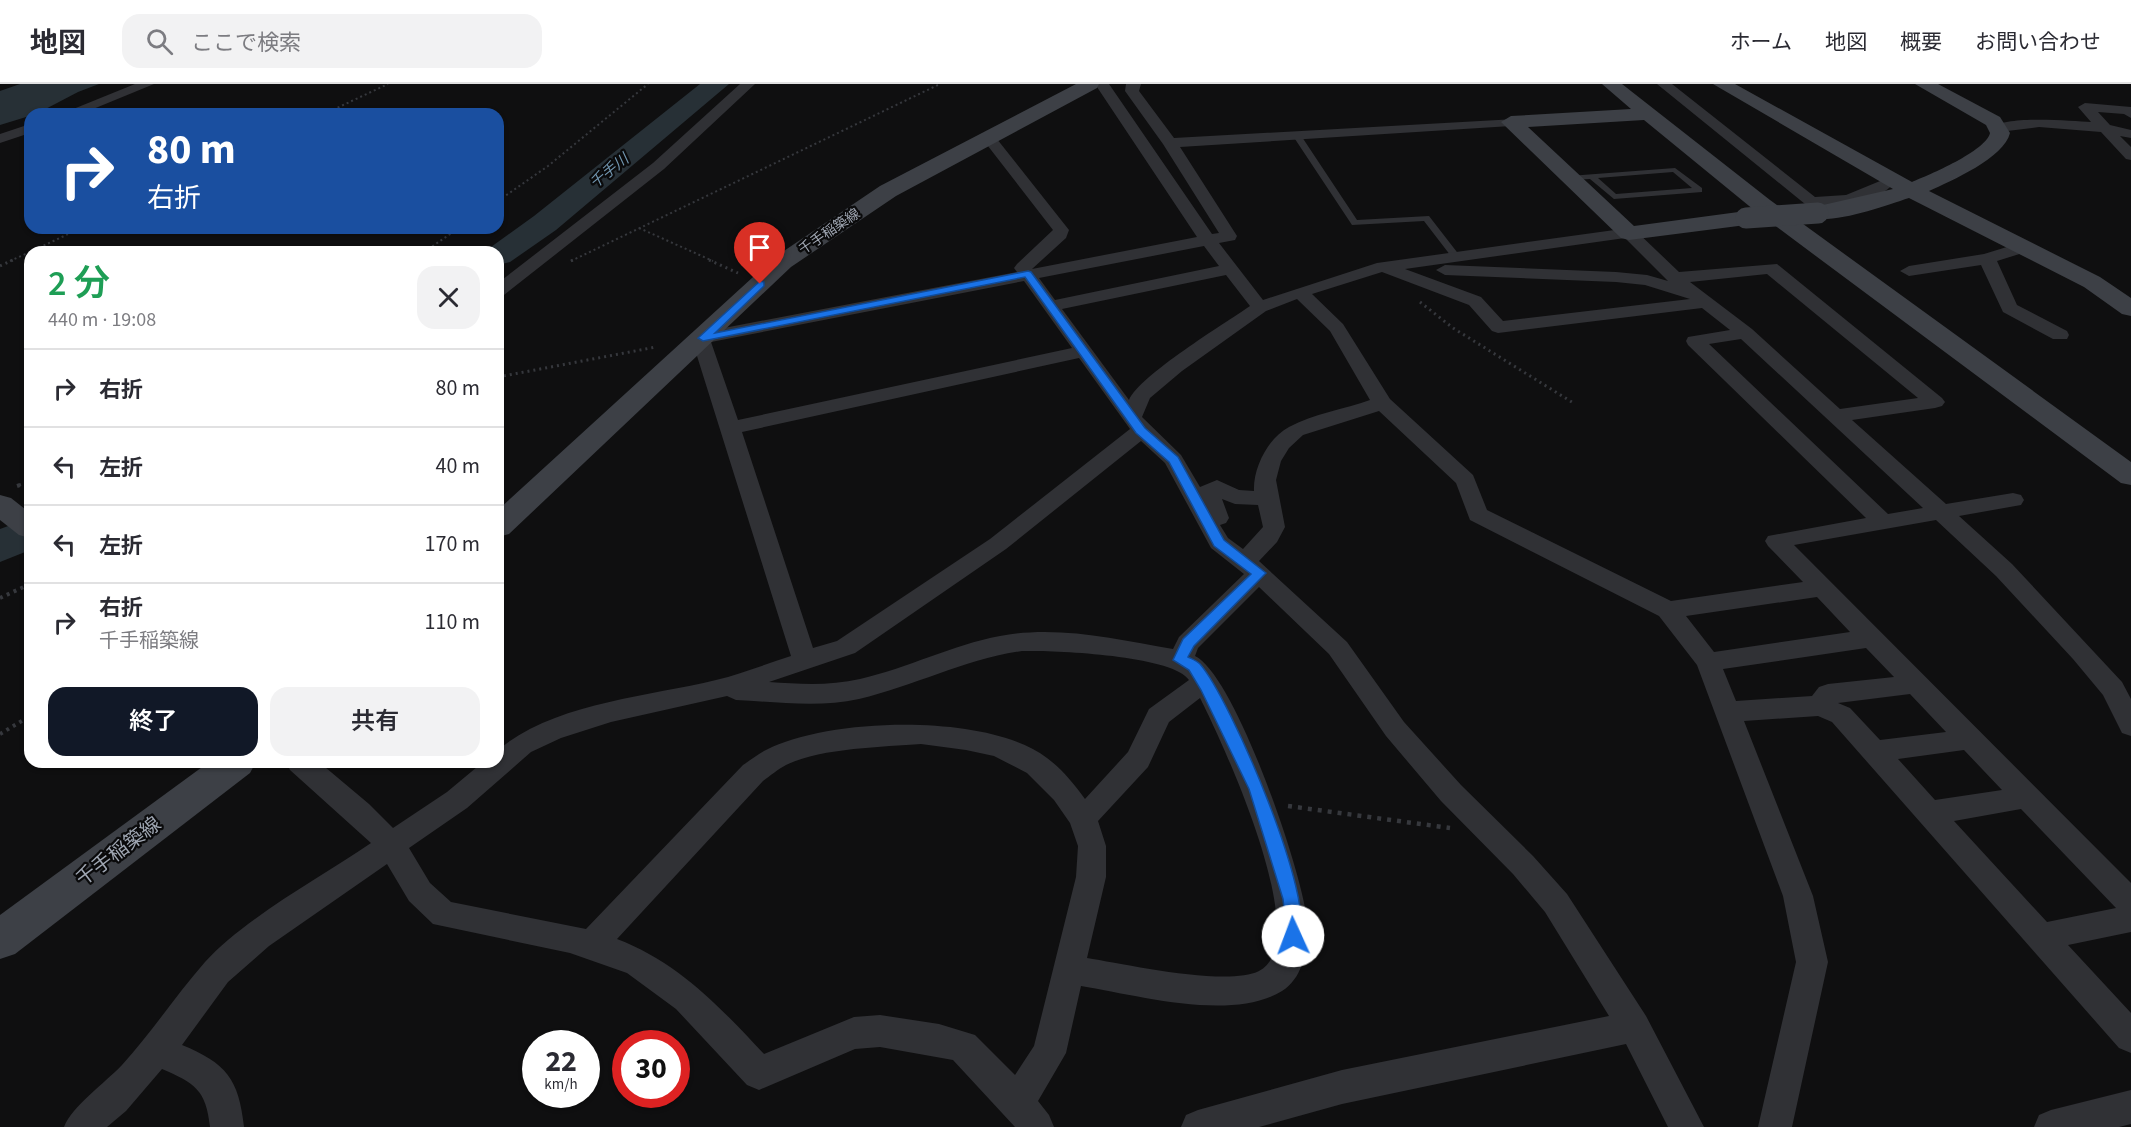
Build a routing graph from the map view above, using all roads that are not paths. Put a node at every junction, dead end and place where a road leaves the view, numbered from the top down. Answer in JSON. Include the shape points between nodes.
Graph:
{"nodes":[{"id":1,"x":147,"y":84,"type":"edge"},
{"id":2,"x":748,"y":84,"type":"edge"},
{"id":3,"x":1090,"y":84,"type":"edge"},
{"id":4,"x":1102,"y":84,"type":"edge"},
{"id":5,"x":1134,"y":84,"type":"edge"},
{"id":6,"x":1611,"y":84,"type":"edge"},
{"id":7,"x":1664,"y":84,"type":"edge"},
{"id":8,"x":1722,"y":84,"type":"edge"},
{"id":9,"x":1924,"y":84,"type":"edge"},
{"id":10,"x":84,"y":108,"type":"edge"},
{"id":11,"x":1646,"y":114,"type":"junction"},
{"id":12,"x":2131,"y":114,"type":"edge"},
{"id":13,"x":1511,"y":122,"type":"junction"},
{"id":14,"x":2000,"y":128,"type":"junction"},
{"id":15,"x":2104,"y":128,"type":"junction"},
{"id":16,"x":24,"y":130,"type":"edge"},
{"id":17,"x":2131,"y":134,"type":"edge"},
{"id":18,"x":1297,"y":136,"type":"junction"},
{"id":19,"x":988,"y":137,"type":"junction"},
{"id":20,"x":0,"y":139,"type":"edge"},
{"id":21,"x":1170,"y":143,"type":"junction"},
{"id":22,"x":2131,"y":156,"type":"edge"},
{"id":23,"x":1591,"y":176,"type":"junction"},
{"id":24,"x":1569,"y":178,"type":"junction"},
{"id":25,"x":1885,"y":184,"type":"dead end"},
{"id":26,"x":1909,"y":189,"type":"junction"},
{"id":27,"x":1629,"y":233,"type":"junction"},
{"id":28,"x":1207,"y":239,"type":"junction"},
{"id":29,"x":2023,"y":247,"type":"junction"},
{"id":30,"x":1457,"y":258,"type":"junction"},
{"id":31,"x":1987,"y":259,"type":"junction"},
{"id":32,"x":1385,"y":267,"type":"junction"},
{"id":33,"x":1231,"y":269,"type":"junction"},
{"id":34,"x":1908,"y":271,"type":"dead end"},
{"id":35,"x":1028,"y":274,"type":"junction"},
{"id":36,"x":1676,"y":278,"type":"junction"},
{"id":37,"x":504,"y":286,"type":"edge"},
{"id":38,"x":1300,"y":292,"type":"junction"},
{"id":39,"x":1702,"y":299,"type":"junction"},
{"id":40,"x":1051,"y":306,"type":"junction"},
{"id":41,"x":1260,"y":307,"type":"junction"},
{"id":42,"x":2131,"y":309,"type":"edge"},
{"id":43,"x":1745,"y":333,"type":"junction"},
{"id":44,"x":2060,"y":335,"type":"dead end"},
{"id":45,"x":702,"y":339,"type":"junction"},
{"id":46,"x":1084,"y":351,"type":"junction"},
{"id":47,"x":1382,"y":403,"type":"junction"},
{"id":48,"x":1835,"y":416,"type":"junction"},
{"id":49,"x":1136,"y":424,"type":"junction"},
{"id":50,"x":730,"y":428,"type":"junction"},
{"id":51,"x":2131,"y":476,"type":"edge"},
{"id":52,"x":1267,"y":498,"type":"junction"},
{"id":53,"x":2013,"y":500,"type":"dead end"},
{"id":54,"x":0,"y":505,"type":"edge"},
{"id":55,"x":1942,"y":513,"type":"junction"},
{"id":56,"x":504,"y":521,"type":"edge"},
{"id":57,"x":24,"y":523,"type":"edge"},
{"id":58,"x":1884,"y":523,"type":"junction"},
{"id":59,"x":1212,"y":531,"type":"junction"},
{"id":60,"x":1251,"y":568,"type":"junction"},
{"id":61,"x":1822,"y":588,"type":"junction"},
{"id":62,"x":1668,"y":610,"type":"junction"},
{"id":63,"x":1871,"y":638,"type":"junction"},
{"id":64,"x":1180,"y":660,"type":"junction"},
{"id":65,"x":805,"y":662,"type":"junction"},
{"id":66,"x":1708,"y":662,"type":"junction"},
{"id":67,"x":2131,"y":677,"type":"edge"},
{"id":68,"x":2105,"y":680,"type":"junction"},
{"id":69,"x":1204,"y":682,"type":"junction"},
{"id":70,"x":1916,"y":684,"type":"junction"},
{"id":71,"x":719,"y":689,"type":"junction"},
{"id":72,"x":1820,"y":706,"type":"junction"},
{"id":73,"x":1728,"y":712,"type":"junction"},
{"id":74,"x":2131,"y":726,"type":"edge"},
{"id":75,"x":1970,"y":739,"type":"junction"},
{"id":76,"x":1874,"y":752,"type":"junction"},
{"id":77,"x":504,"y":760,"type":"edge"},
{"id":78,"x":229,"y":768,"type":"edge"},
{"id":79,"x":307,"y":768,"type":"edge"},
{"id":80,"x":494,"y":768,"type":"edge"},
{"id":81,"x":2027,"y":797,"type":"junction"},
{"id":82,"x":1929,"y":813,"type":"junction"},
{"id":83,"x":1083,"y":818,"type":"junction"},
{"id":84,"x":391,"y":846,"type":"junction"},
{"id":85,"x":2131,"y":903,"type":"edge"},
{"id":86,"x":2131,"y":918,"type":"edge"},
{"id":87,"x":2041,"y":938,"type":"junction"},
{"id":88,"x":0,"y":940,"type":"edge"},
{"id":89,"x":591,"y":945,"type":"junction"},
{"id":90,"x":1069,"y":970,"type":"junction"},
{"id":91,"x":2119,"y":1007,"type":"edge"},
{"id":92,"x":1634,"y":1027,"type":"junction"},
{"id":93,"x":2131,"y":1037,"type":"edge"},
{"id":94,"x":157,"y":1051,"type":"junction"},
{"id":95,"x":1017,"y":1102,"type":"junction"},
{"id":96,"x":2131,"y":1107,"type":"edge"},
{"id":97,"x":81,"y":1127,"type":"edge"},
{"id":98,"x":226,"y":1127,"type":"edge"},
{"id":99,"x":1037,"y":1127,"type":"edge"},
{"id":100,"x":1198,"y":1127,"type":"edge"},
{"id":101,"x":1687,"y":1127,"type":"edge"},
{"id":102,"x":1775,"y":1127,"type":"edge"},
{"id":103,"x":2051,"y":1127,"type":"edge"}],
"edges":[{"from":1,"to":10,"type":"street"},
{"from":2,"to":37,"type":"street","via":[[670,155]]},
{"from":3,"to":19,"type":"street","name":"千手稲築線"},
{"from":4,"to":28,"type":"street"},
{"from":5,"to":21,"type":"street","via":[[1132,91]]},
{"from":6,"to":11,"type":"street"},
{"from":7,"to":25,"type":"street","via":[[1811,201],[1836,202],[1863,196]]},
{"from":8,"to":26,"type":"street"},
{"from":9,"to":14,"type":"street","via":[[1993,120]]},
{"from":11,"to":13,"type":"street"},
{"from":11,"to":51,"type":"street","via":[[1762,206]]},
{"from":12,"to":15,"type":"street","via":[[2128,110],[2085,107]]},
{"from":13,"to":18,"type":"street"},
{"from":13,"to":24,"type":"street"},
{"from":14,"to":15,"type":"street","via":[[2039,123]]},
{"from":14,"to":26,"type":"street","via":[[1994,145],[1955,172]]},
{"from":15,"to":17,"type":"street"},
{"from":15,"to":22,"type":"street"},
{"from":16,"to":20,"type":"street"},
{"from":18,"to":21,"type":"street"},
{"from":18,"to":30,"type":"lane","via":[[1355,223],[1426,218]]},
{"from":19,"to":35,"type":"street","via":[[1061,230],[1023,268]]},
{"from":19,"to":45,"type":"street","name":"千手稲築線","via":[[888,191],[783,262]]},
{"from":21,"to":28,"type":"street","via":[[1229,236]]},
{"from":23,"to":23,"type":"lane","via":[[1675,170],[1699,190],[1614,197]]},
{"from":23,"to":24,"type":"lane"},
{"from":24,"to":27,"type":"street"},
{"from":26,"to":27,"type":"street","bridge":true,"via":[[1871,203],[1818,213]]},
{"from":26,"to":29,"type":"street"},
{"from":27,"to":30,"type":"street"},
{"from":27,"to":36,"type":"street"},
{"from":28,"to":33,"type":"street"},
{"from":28,"to":35,"type":"street"},
{"from":29,"to":31,"type":"street"},
{"from":29,"to":42,"type":"street","via":[[2092,282]]},
{"from":30,"to":32,"type":"street"},
{"from":31,"to":34,"type":"street"},
{"from":31,"to":44,"type":"street","via":[[2009,308]]},
{"from":32,"to":38,"type":"street"},
{"from":32,"to":39,"type":"street","via":[[1616,277],[1670,285]]},
{"from":32,"to":39,"type":"street","via":[[1475,301],[1498,327]]},
{"from":33,"to":40,"type":"street"},
{"from":33,"to":41,"type":"street"},
{"from":35,"to":40,"type":"street"},
{"from":35,"to":45,"type":"street"},
{"from":36,"to":39,"type":"street"},
{"from":36,"to":48,"type":"street","via":[[1771,268],[1935,402]]},
{"from":38,"to":41,"type":"street"},
{"from":38,"to":47,"type":"street","via":[[1337,328]]},
{"from":39,"to":43,"type":"street"},
{"from":40,"to":46,"type":"street"},
{"from":41,"to":49,"type":"street","via":[[1151,386],[1135,404]]},
{"from":43,"to":48,"type":"street"},
{"from":43,"to":58,"type":"street","via":[[1695,341]]},
{"from":45,"to":50,"type":"street"},
{"from":45,"to":56,"type":"street","name":"千手稲築線"},
{"from":46,"to":49,"type":"street"},
{"from":46,"to":50,"type":"street"},
{"from":47,"to":52,"type":"street","via":[[1296,430],[1286,438],[1266,473],[1263,485]]},
{"from":47,"to":62,"type":"street","via":[[1466,480],[1478,515]]},
{"from":48,"to":55,"type":"street"},
{"from":49,"to":59,"type":"street","via":[[1174,460]]},
{"from":49,"to":65,"type":"street","via":[[998,544],[846,646]]},
{"from":50,"to":65,"type":"street"},
{"from":52,"to":59,"type":"street","via":[[1235,496],[1217,487],[1208,490],[1218,520]]},
{"from":52,"to":60,"type":"street","via":[[1274,526]]},
{"from":53,"to":55,"type":"street"},
{"from":54,"to":57,"type":"street"},
{"from":55,"to":58,"type":"street"},
{"from":55,"to":68,"type":"street","via":[[2004,570]]},
{"from":58,"to":61,"type":"street","via":[[1776,541]]},
{"from":59,"to":60,"type":"street","via":[[1219,543]]},
{"from":60,"to":64,"type":"street","via":[[1188,643]]},
{"from":60,"to":92,"type":"street","via":[[1338,648],[1395,729],[1556,903]]},
{"from":61,"to":62,"type":"street"},
{"from":61,"to":63,"type":"street"},
{"from":62,"to":66,"type":"street"},
{"from":63,"to":66,"type":"street"},
{"from":63,"to":70,"type":"street"},
{"from":64,"to":69,"type":"street","via":[[1194,666]]},
{"from":64,"to":71,"type":"street","via":[[1088,643],[1021,642],[983,648],[860,688],[832,693]]},
{"from":65,"to":71,"type":"street"},
{"from":66,"to":73,"type":"street"},
{"from":67,"to":68,"type":"street"},
{"from":68,"to":74,"type":"street"},
{"from":69,"to":83,"type":"street","via":[[1158,716],[1137,763]]},
{"from":69,"to":90,"type":"street","via":[[1257,789],[1291,899],[1294,924],[1286,965],[1277,977],[1242,990]]},
{"from":70,"to":72,"type":"street","via":[[1828,694]]},
{"from":70,"to":75,"type":"street"},
{"from":71,"to":77,"type":"street","via":[[611,712],[542,735]]},
{"from":72,"to":73,"type":"street"},
{"from":72,"to":76,"type":"street","via":[[1841,715]]},
{"from":73,"to":102,"type":"street","via":[[1797,896],[1812,962]]},
{"from":75,"to":76,"type":"street"},
{"from":75,"to":81,"type":"street"},
{"from":76,"to":82,"type":"street"},
{"from":78,"to":88,"type":"street","name":"千手稲築線"},
{"from":79,"to":84,"type":"street"},
{"from":80,"to":84,"type":"street"},
{"from":81,"to":82,"type":"street"},
{"from":81,"to":85,"type":"street"},
{"from":82,"to":87,"type":"street"},
{"from":83,"to":89,"type":"street","via":[[1037,765],[1000,747],[921,734],[806,747],[776,758],[753,773]]},
{"from":83,"to":90,"type":"street","via":[[1092,846],[1091,877]]},
{"from":84,"to":89,"type":"street","via":[[428,906],[444,914]]},
{"from":84,"to":94,"type":"street","via":[[258,936],[225,964]]},
{"from":86,"to":87,"type":"street"},
{"from":87,"to":91,"type":"street"},
{"from":89,"to":95,"type":"street","via":[[638,963],[698,1007],[759,1073],[854,1033],[880,1031],[963,1046]]},
{"from":90,"to":95,"type":"street","via":[[1049,1053]]},
{"from":91,"to":93,"type":"street"},
{"from":92,"to":100,"type":"street","via":[[1342,1087]]},
{"from":92,"to":101,"type":"street"},
{"from":94,"to":97,"type":"street","via":[[114,1099]]},
{"from":94,"to":98,"type":"street","via":[[208,1073],[225,1101]]},
{"from":95,"to":99,"type":"street"},
{"from":96,"to":103,"type":"street"}]}
